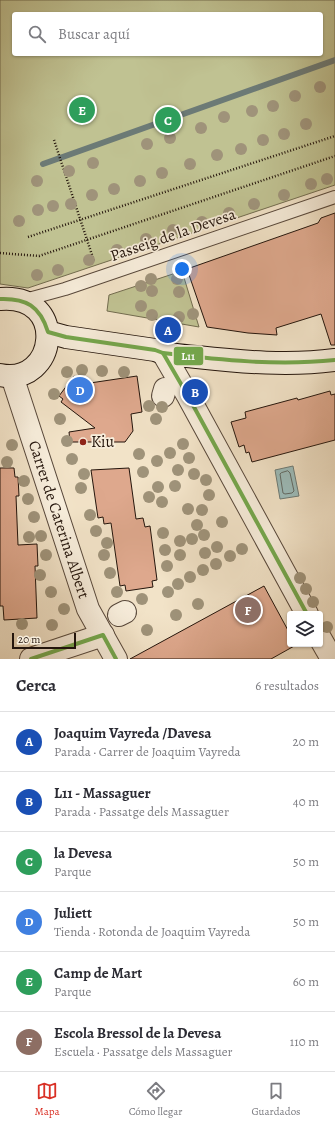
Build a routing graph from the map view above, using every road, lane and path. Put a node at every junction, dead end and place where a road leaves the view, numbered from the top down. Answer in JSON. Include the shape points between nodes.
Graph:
{"nodes":[{"id":1,"x":335,"y":136,"type":"edge"},
{"id":2,"x":54,"y":140,"type":"dead end"},
{"id":3,"x":335,"y":156,"type":"edge"},
{"id":4,"x":335,"y":197,"type":"edge"},
{"id":5,"x":80,"y":219,"type":"junction"},
{"id":6,"x":28,"y":236,"type":"dead end"},
{"id":7,"x":87,"y":240,"type":"junction"},
{"id":8,"x":0,"y":252,"type":"edge"},
{"id":9,"x":100,"y":277,"type":"junction"},
{"id":10,"x":0,"y":299,"type":"edge"},
{"id":11,"x":21,"y":301,"type":"junction"},
{"id":12,"x":48,"y":332,"type":"junction"},
{"id":13,"x":163,"y":353,"type":"junction"},
{"id":14,"x":335,"y":360,"type":"edge"},
{"id":15,"x":6,"y":375,"type":"edge"},
{"id":16,"x":305,"y":611,"type":"edge"},
{"id":17,"x":103,"y":635,"type":"junction"},
{"id":18,"x":31,"y":659,"type":"edge"},
{"id":19,"x":116,"y":659,"type":"edge"}],
"edges":[{"from":1,"to":5,"type":"path"},
{"from":2,"to":5,"type":"path"},
{"from":3,"to":7,"type":"path"},
{"from":4,"to":9,"type":"lane","name":"Passeig de la Devesa"},
{"from":5,"to":6,"type":"path"},
{"from":5,"to":7,"type":"path"},
{"from":7,"to":8,"type":"path","via":[[39,256]]},
{"from":7,"to":9,"type":"path"},
{"from":9,"to":11,"type":"lane","name":"Passeig de la Devesa"},
{"from":10,"to":11,"type":"street"},
{"from":11,"to":12,"type":"street","via":[[36,309],[43,318]]},
{"from":12,"to":13,"type":"street"},
{"from":12,"to":15,"type":"street","via":[[46,351],[39,362],[19,375]]},
{"from":13,"to":14,"type":"street","via":[[239,361]]},
{"from":13,"to":16,"type":"street"},
{"from":15,"to":17,"type":"street","name":"Carrer de Caterina Albert","via":[[88,609]]},
{"from":17,"to":18,"type":"street"},
{"from":17,"to":19,"type":"street","name":"Carrer de Caterina Albert"}]}
